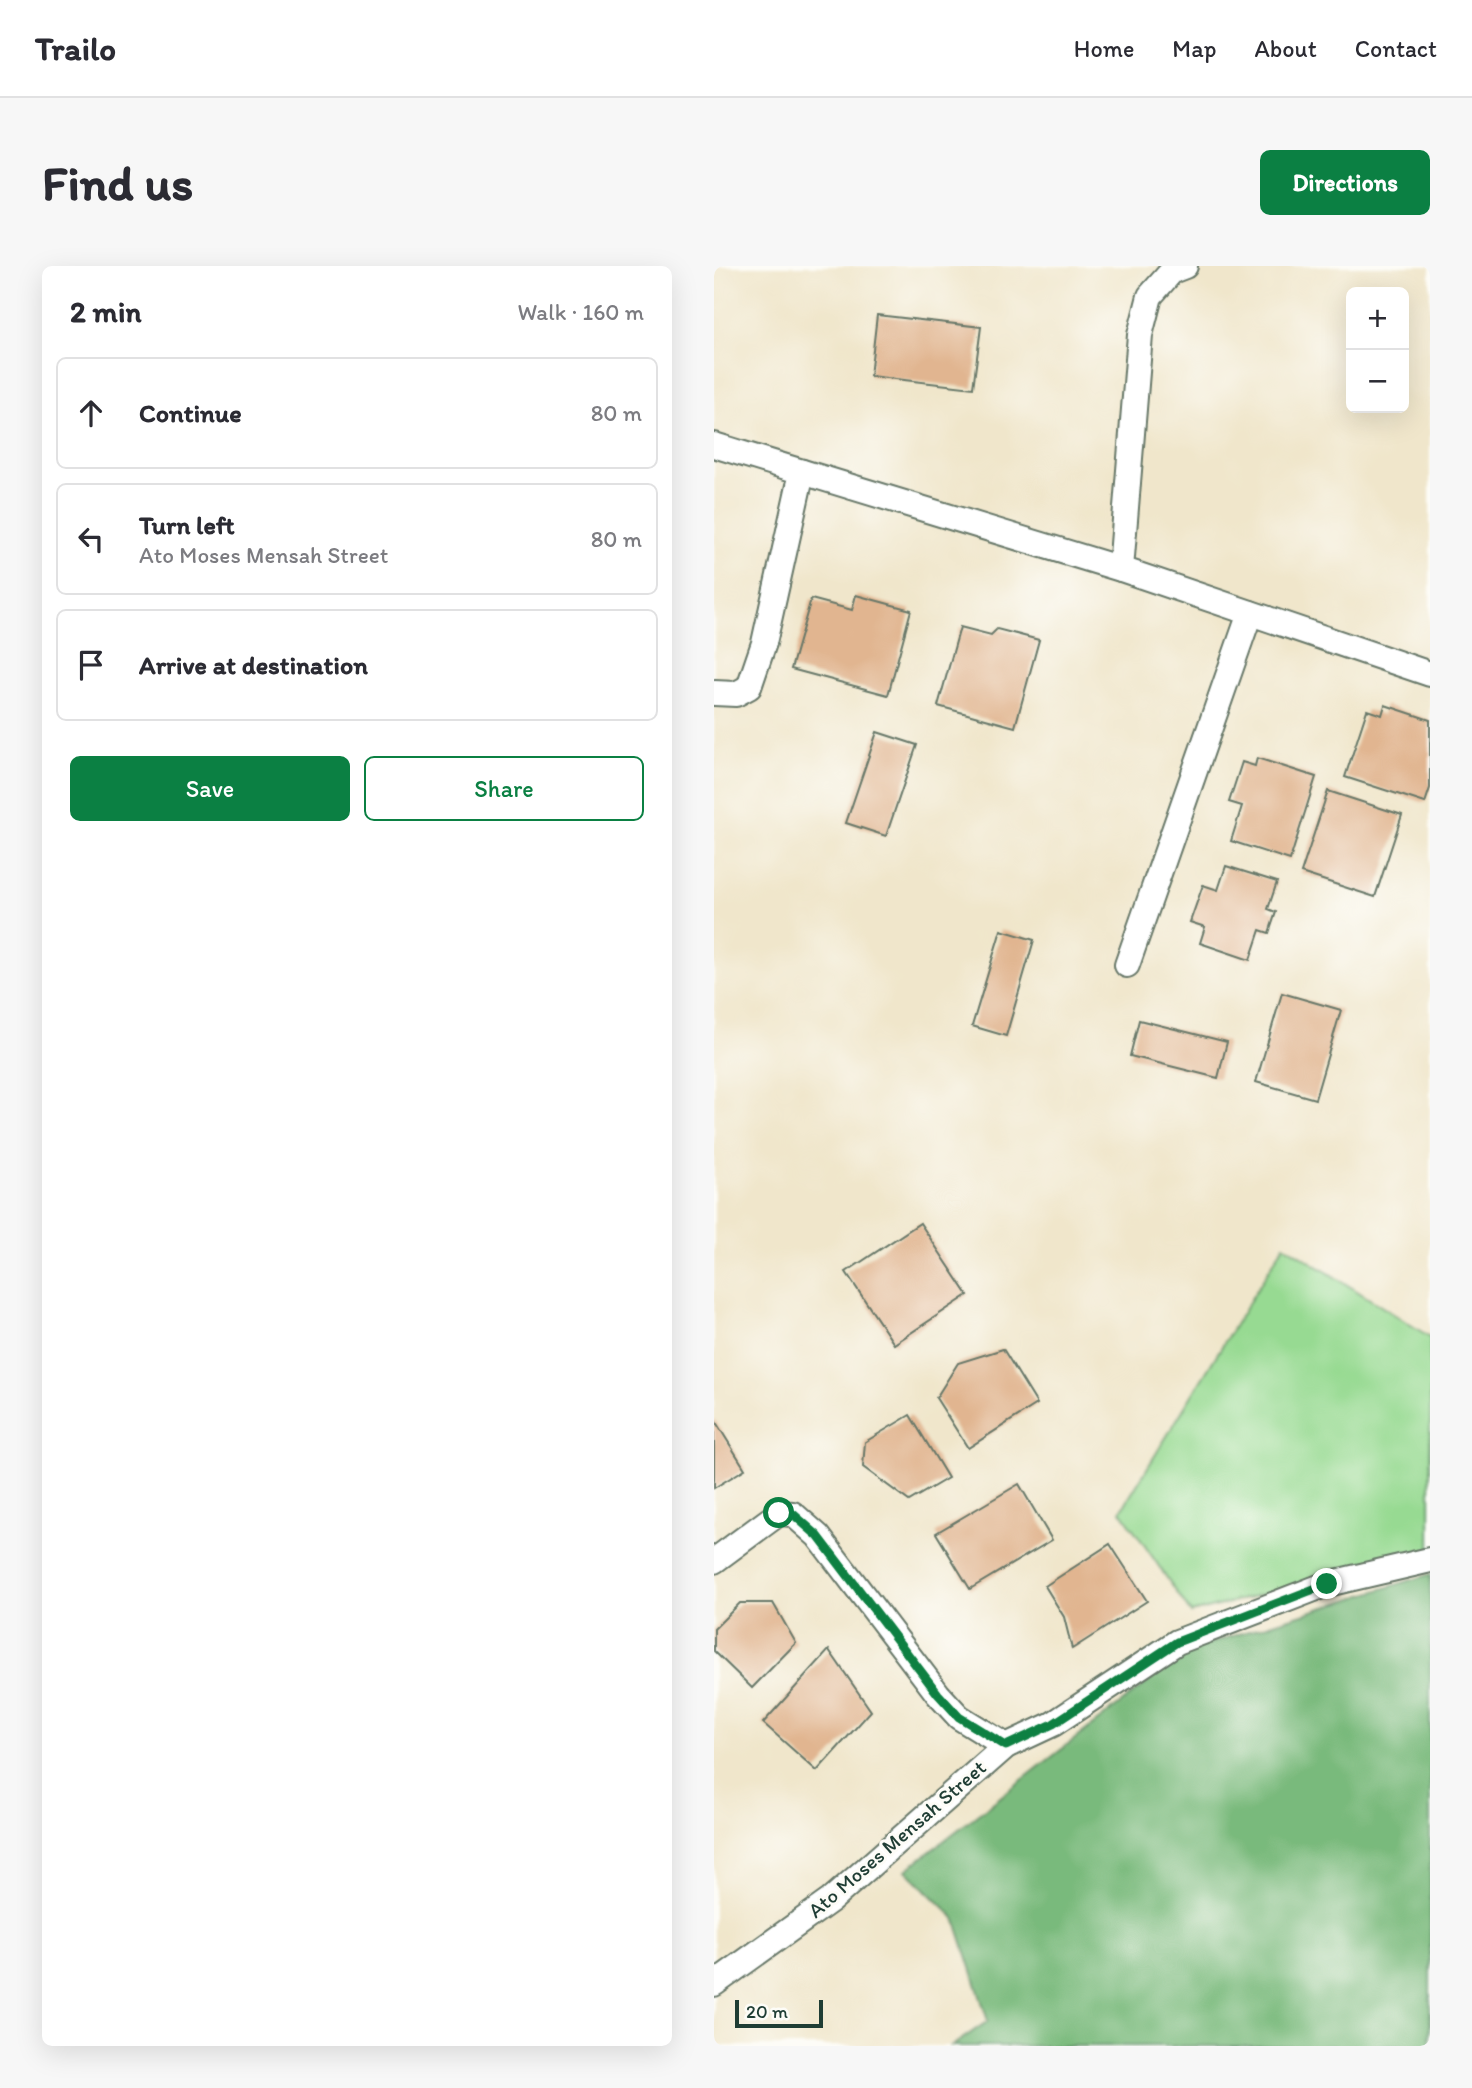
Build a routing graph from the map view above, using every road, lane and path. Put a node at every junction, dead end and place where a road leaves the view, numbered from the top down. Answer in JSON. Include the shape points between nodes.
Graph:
{"nodes":[{"id":1,"x":1185,"y":266,"type":"edge"},
{"id":2,"x":714,"y":445,"type":"edge"},
{"id":3,"x":802,"y":472,"type":"junction"},
{"id":4,"x":1121,"y":569,"type":"junction"},
{"id":5,"x":1250,"y":613,"type":"junction"},
{"id":6,"x":1430,"y":674,"type":"edge"},
{"id":7,"x":714,"y":693,"type":"edge"},
{"id":8,"x":1127,"y":965,"type":"dead end"},
{"id":9,"x":1430,"y":1560,"type":"edge"},
{"id":10,"x":714,"y":1561,"type":"edge"},
{"id":11,"x":1006,"y":1746,"type":"junction"},
{"id":12,"x":714,"y":1984,"type":"edge"}],
"edges":[{"from":1,"to":4,"type":"street","via":[[1172,271],[1150,296],[1140,335]]},
{"from":2,"to":3,"type":"street"},
{"from":3,"to":4,"type":"street"},
{"from":3,"to":7,"type":"street","via":[[764,643],[749,687],[736,694]]},
{"from":4,"to":5,"type":"street"},
{"from":5,"to":6,"type":"street"},
{"from":5,"to":8,"type":"street"},
{"from":9,"to":11,"type":"street","name":"Ato Moses Mensah Street","via":[[1327,1584],[1177,1642],[1053,1724]]},
{"from":10,"to":11,"type":"street","via":[[779,1513],[793,1514],[818,1536],[959,1717]]},
{"from":11,"to":12,"type":"street","name":"Ato Moses Mensah Street","via":[[831,1900]]}]}
